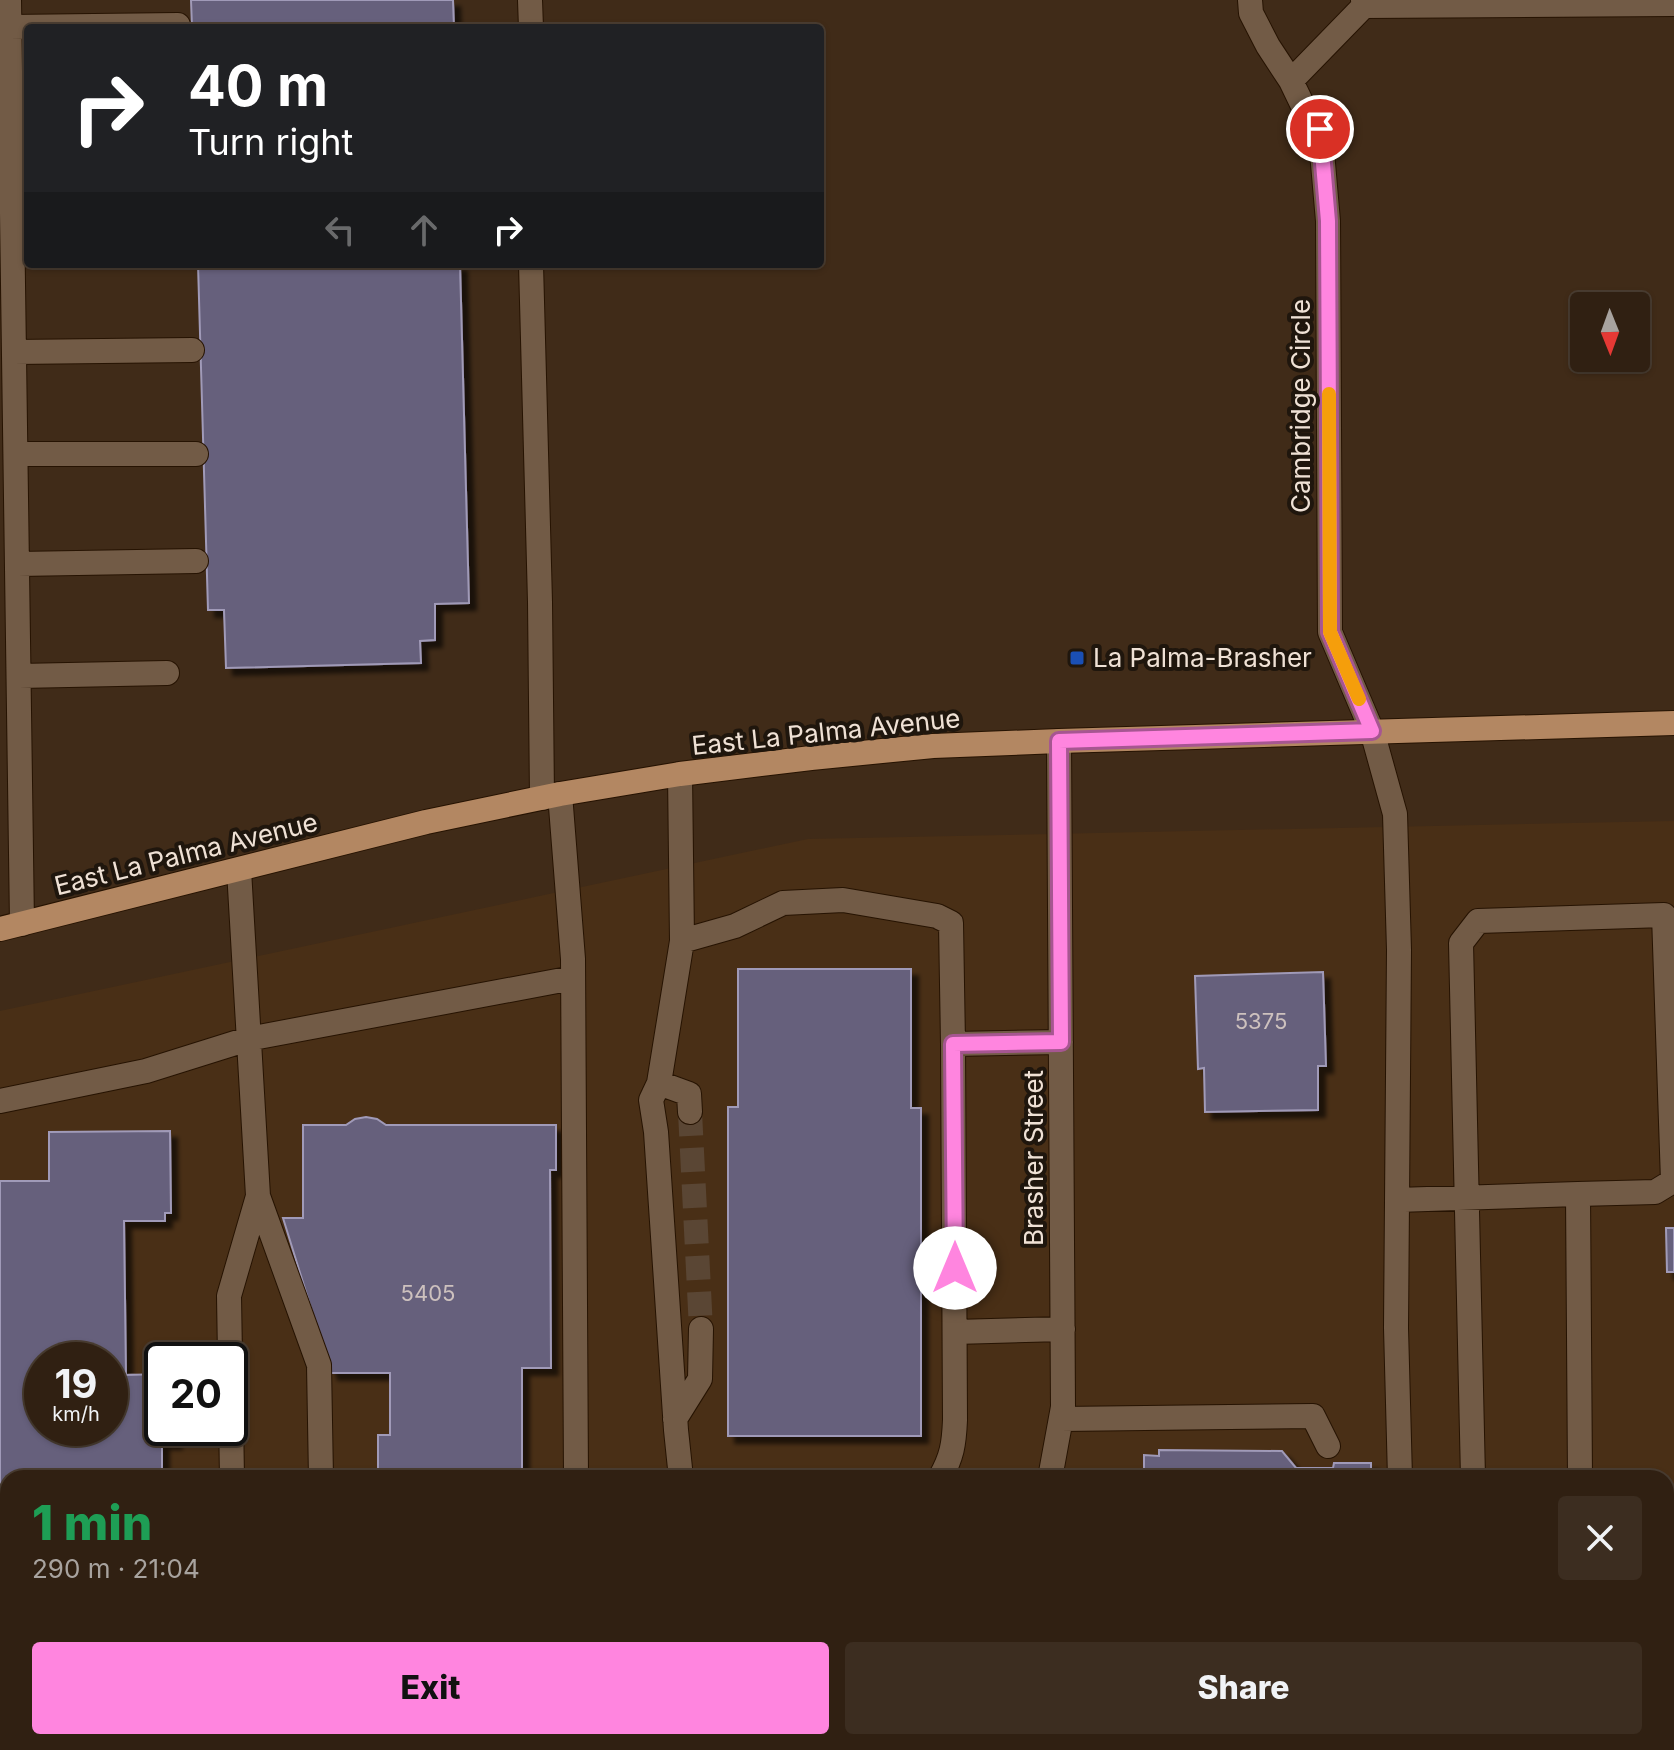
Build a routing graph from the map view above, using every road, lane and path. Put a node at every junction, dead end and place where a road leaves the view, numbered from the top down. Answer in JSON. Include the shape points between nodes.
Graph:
{"nodes":[{"id":1,"x":9,"y":0,"type":"edge"},
{"id":2,"x":530,"y":0,"type":"edge"},
{"id":3,"x":1250,"y":0,"type":"edge"},
{"id":4,"x":1363,"y":3,"type":"edge"},
{"id":5,"x":1674,"y":11,"type":"edge"},
{"id":6,"x":531,"y":24,"type":"edge"},
{"id":7,"x":10,"y":27,"type":"junction"},
{"id":8,"x":24,"y":27,"type":"edge"},
{"id":9,"x":1291,"y":81,"type":"junction"},
{"id":10,"x":20,"y":135,"type":"edge"},
{"id":11,"x":14,"y":250,"type":"edge"},
{"id":12,"x":531,"y":268,"type":"edge"},
{"id":13,"x":192,"y":350,"type":"dead end"},
{"id":14,"x":14,"y":352,"type":"junction"},
{"id":15,"x":16,"y":454,"type":"junction"},
{"id":16,"x":196,"y":454,"type":"dead end"},
{"id":17,"x":196,"y":561,"type":"dead end"},
{"id":18,"x":18,"y":564,"type":"junction"},
{"id":19,"x":167,"y":673,"type":"dead end"},
{"id":20,"x":19,"y":676,"type":"junction"},
{"id":21,"x":1674,"y":723,"type":"edge"},
{"id":22,"x":1372,"y":731,"type":"junction"},
{"id":23,"x":1059,"y":741,"type":"junction"},
{"id":24,"x":680,"y":774,"type":"junction"},
{"id":25,"x":10,"y":782,"type":"edge"},
{"id":26,"x":551,"y":796,"type":"junction"},
{"id":27,"x":239,"y":870,"type":"junction"},
{"id":28,"x":1671,"y":915,"type":"edge"},
{"id":29,"x":11,"y":926,"type":"edge"},
{"id":30,"x":682,"y":941,"type":"junction"},
{"id":31,"x":573,"y":978,"type":"junction"},
{"id":32,"x":248,"y":1039,"type":"junction"},
{"id":33,"x":1061,"y":1042,"type":"junction"},
{"id":34,"x":953,"y":1044,"type":"junction"},
{"id":35,"x":659,"y":1083,"type":"junction"},
{"id":36,"x":0,"y":1101,"type":"edge"},
{"id":37,"x":690,"y":1112,"type":"tunnel mouth"},
{"id":38,"x":1578,"y":1194,"type":"junction"},
{"id":39,"x":258,"y":1196,"type":"junction"},
{"id":40,"x":1467,"y":1197,"type":"junction"},
{"id":41,"x":1397,"y":1200,"type":"junction"},
{"id":42,"x":701,"y":1329,"type":"tunnel mouth"},
{"id":43,"x":1063,"y":1329,"type":"junction"},
{"id":44,"x":955,"y":1332,"type":"junction"},
{"id":45,"x":675,"y":1419,"type":"junction"},
{"id":46,"x":1061,"y":1419,"type":"junction"},
{"id":47,"x":1328,"y":1446,"type":"dead end"},
{"id":48,"x":232,"y":1470,"type":"edge"},
{"id":49,"x":321,"y":1470,"type":"edge"},
{"id":50,"x":576,"y":1470,"type":"edge"},
{"id":51,"x":680,"y":1470,"type":"edge"},
{"id":52,"x":945,"y":1470,"type":"edge"},
{"id":53,"x":1051,"y":1470,"type":"edge"},
{"id":54,"x":1400,"y":1470,"type":"edge"},
{"id":55,"x":1473,"y":1470,"type":"edge"},
{"id":56,"x":1580,"y":1470,"type":"edge"}],
"edges":[{"from":1,"to":7,"type":"street"},
{"from":2,"to":6,"type":"street"},
{"from":3,"to":9,"type":"street","name":"Cambridge Circle","via":[[1251,13]]},
{"from":4,"to":5,"type":"street"},
{"from":4,"to":9,"type":"street"},
{"from":7,"to":8,"type":"street"},
{"from":7,"to":10,"type":"street"},
{"from":9,"to":22,"type":"street","name":"Cambridge Circle","via":[[1320,129],[1328,221],[1330,632]]},
{"from":10,"to":11,"type":"street"},
{"from":11,"to":14,"type":"street"},
{"from":12,"to":26,"type":"street"},
{"from":13,"to":14,"type":"street"},
{"from":14,"to":15,"type":"street"},
{"from":15,"to":16,"type":"street"},
{"from":15,"to":18,"type":"street"},
{"from":17,"to":18,"type":"street"},
{"from":18,"to":20,"type":"street"},
{"from":19,"to":20,"type":"street"},
{"from":20,"to":25,"type":"street"},
{"from":21,"to":22,"type":"main road","name":"East La Palma Avenue"},
{"from":22,"to":23,"type":"main road","name":"East La Palma Avenue"},
{"from":22,"to":41,"type":"street","name":"Cambridge Circle","via":[[1395,814]]},
{"from":23,"to":24,"type":"main road","name":"East La Palma Avenue","via":[[933,746]]},
{"from":23,"to":33,"type":"street","name":"Brasher Street"},
{"from":24,"to":26,"type":"main road","name":"East La Palma Avenue"},
{"from":24,"to":30,"type":"street"},
{"from":25,"to":29,"type":"street"},
{"from":26,"to":27,"type":"main road","name":"East La Palma Avenue"},
{"from":26,"to":31,"type":"street"},
{"from":27,"to":29,"type":"main road","name":"East La Palma Avenue"},
{"from":27,"to":32,"type":"street"},
{"from":28,"to":38,"type":"street","via":[[1673,1181],[1655,1192]]},
{"from":28,"to":40,"type":"street","via":[[1478,921],[1461,943]]},
{"from":30,"to":34,"type":"street","via":[[735,926],[783,903],[843,900],[937,916],[951,923]]},
{"from":30,"to":35,"type":"street"},
{"from":31,"to":32,"type":"street"},
{"from":31,"to":50,"type":"street"},
{"from":32,"to":36,"type":"street","via":[[146,1071]]},
{"from":32,"to":39,"type":"street"},
{"from":33,"to":34,"type":"street"},
{"from":33,"to":43,"type":"street","name":"Brasher Street"},
{"from":34,"to":44,"type":"street"},
{"from":35,"to":37,"type":"street","via":[[689,1094]]},
{"from":35,"to":45,"type":"street","via":[[651,1100]]},
{"from":38,"to":40,"type":"street"},
{"from":38,"to":56,"type":"street"},
{"from":39,"to":48,"type":"street","via":[[229,1296]]},
{"from":39,"to":49,"type":"street","via":[[319,1365]]},
{"from":40,"to":41,"type":"street"},
{"from":40,"to":55,"type":"street"},
{"from":41,"to":54,"type":"street","name":"Cambridge Circle"},
{"from":42,"to":45,"type":"street","via":[[700,1379]]},
{"from":43,"to":44,"type":"street"},
{"from":43,"to":46,"type":"street","name":"Brasher Street"},
{"from":44,"to":52,"type":"street","via":[[954,1437]]},
{"from":45,"to":51,"type":"street"},
{"from":46,"to":47,"type":"street","via":[[1313,1416]]},
{"from":46,"to":53,"type":"street","name":"Brasher Street"}]}
